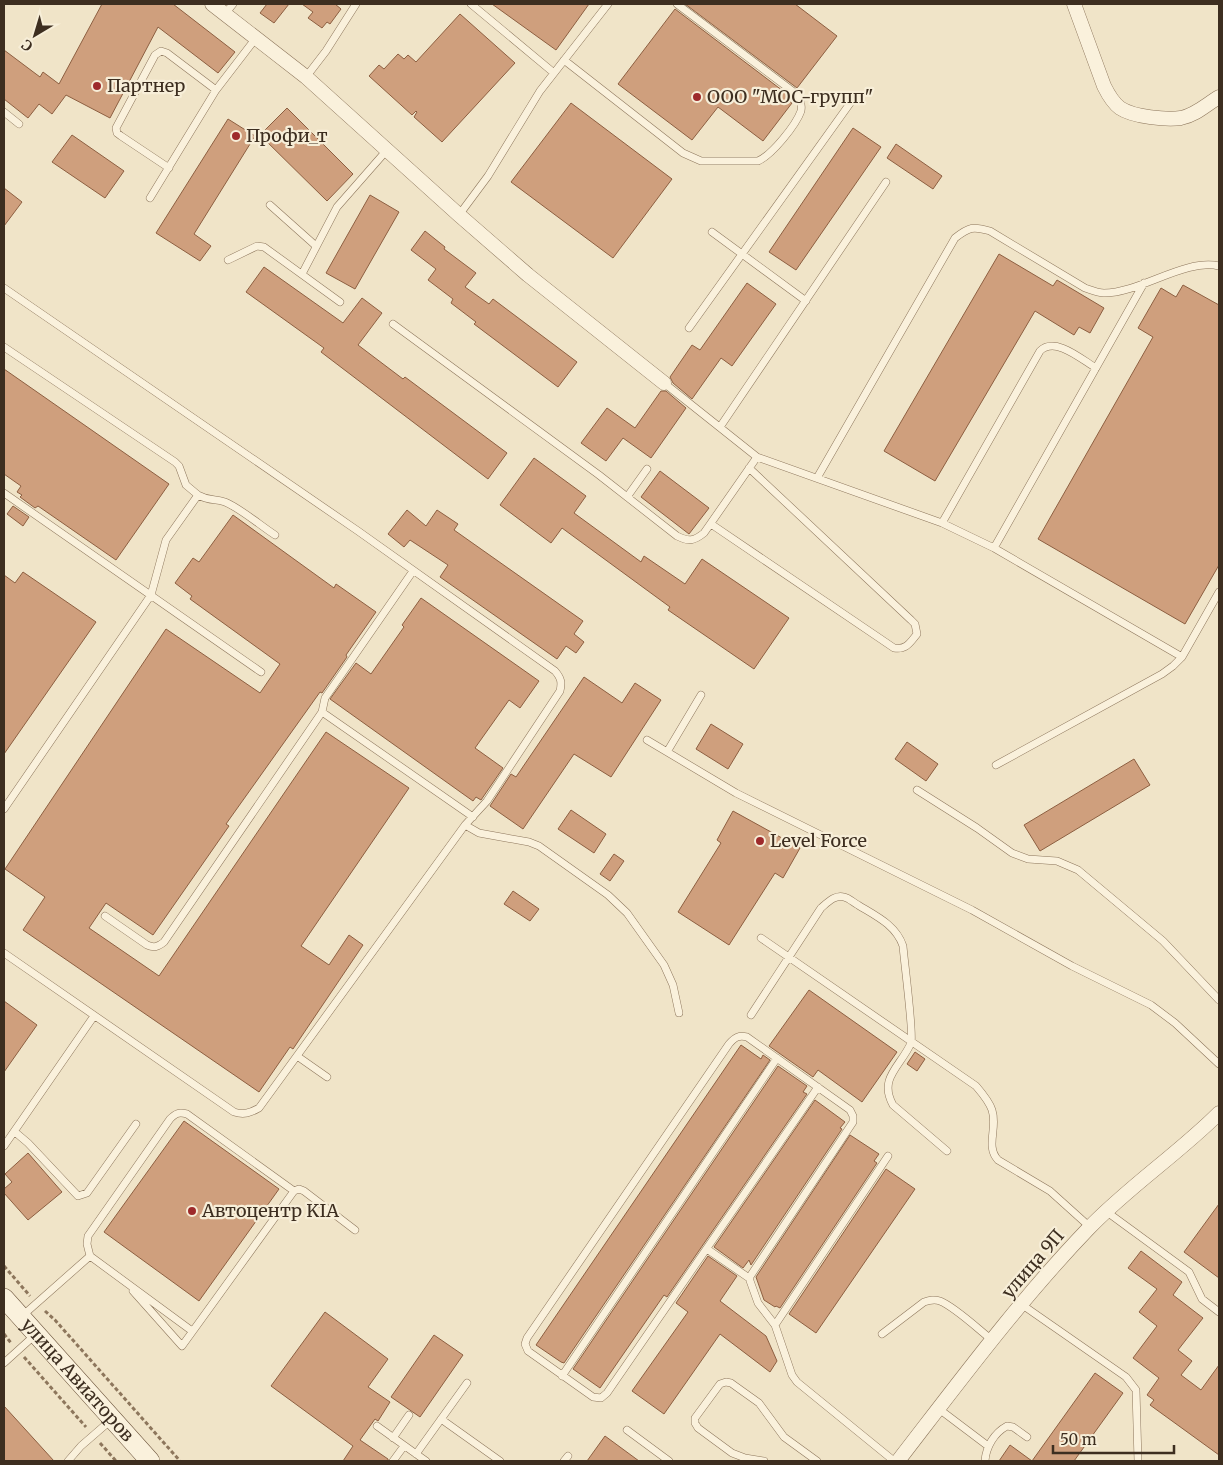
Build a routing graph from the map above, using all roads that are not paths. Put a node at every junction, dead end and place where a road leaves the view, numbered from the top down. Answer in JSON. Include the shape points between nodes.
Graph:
{"nodes":[{"id":1,"x":212,"y":4,"type":"edge"},
{"id":2,"x":356,"y":4,"type":"edge"},
{"id":3,"x":471,"y":4,"type":"edge"},
{"id":4,"x":608,"y":4,"type":"edge"},
{"id":5,"x":678,"y":4,"type":"edge"},
{"id":6,"x":1074,"y":4,"type":"edge"},
{"id":7,"x":229,"y":9,"type":"edge"},
{"id":8,"x":257,"y":38,"type":"junction"},
{"id":9,"x":564,"y":60,"type":"junction"},
{"id":10,"x":554,"y":73,"type":"junction"},
{"id":11,"x":306,"y":77,"type":"junction"},
{"id":12,"x":216,"y":90,"type":"junction"},
{"id":13,"x":1219,"y":97,"type":"edge"},
{"id":14,"x":852,"y":102,"type":"dead end"},
{"id":15,"x":4,"y":112,"type":"edge"},
{"id":16,"x":19,"y":124,"type":"dead end"},
{"id":17,"x":387,"y":150,"type":"junction"},
{"id":18,"x":169,"y":168,"type":"junction"},
{"id":19,"x":886,"y":182,"type":"dead end"},
{"id":20,"x":150,"y":198,"type":"dead end"},
{"id":21,"x":270,"y":205,"type":"dead end"},
{"id":22,"x":459,"y":215,"type":"junction"},
{"id":23,"x":712,"y":232,"type":"dead end"},
{"id":24,"x":316,"y":246,"type":"junction"},
{"id":25,"x":742,"y":254,"type":"junction"},
{"id":26,"x":228,"y":260,"type":"dead end"},
{"id":27,"x":1219,"y":266,"type":"edge"},
{"id":28,"x":302,"y":274,"type":"junction"},
{"id":29,"x":1144,"y":283,"type":"junction"},
{"id":30,"x":4,"y":288,"type":"edge"},
{"id":31,"x":806,"y":301,"type":"junction"},
{"id":32,"x":340,"y":302,"type":"dead end"},
{"id":33,"x":393,"y":324,"type":"dead end"},
{"id":34,"x":689,"y":328,"type":"dead end"},
{"id":35,"x":4,"y":347,"type":"edge"},
{"id":36,"x":1096,"y":368,"type":"junction"},
{"id":37,"x":664,"y":383,"type":"joint"},
{"id":38,"x":720,"y":427,"type":"junction"},
{"id":39,"x":757,"y":457,"type":"junction"},
{"id":40,"x":749,"y":468,"type":"junction"},
{"id":41,"x":647,"y":469,"type":"dead end"},
{"id":42,"x":817,"y":478,"type":"junction"},
{"id":43,"x":4,"y":493,"type":"edge"},
{"id":44,"x":198,"y":495,"type":"junction"},
{"id":45,"x":627,"y":497,"type":"junction"},
{"id":46,"x":942,"y":523,"type":"junction"},
{"id":47,"x":711,"y":524,"type":"junction"},
{"id":48,"x":275,"y":535,"type":"dead end"},
{"id":49,"x":994,"y":548,"type":"junction"},
{"id":50,"x":413,"y":572,"type":"junction"},
{"id":51,"x":1219,"y":592,"type":"edge"},
{"id":52,"x":151,"y":596,"type":"junction"},
{"id":53,"x":1182,"y":656,"type":"junction"},
{"id":54,"x":261,"y":672,"type":"dead end"},
{"id":55,"x":701,"y":695,"type":"dead end"},
{"id":56,"x":322,"y":712,"type":"junction"},
{"id":57,"x":647,"y":740,"type":"dead end"},
{"id":58,"x":667,"y":752,"type":"junction"},
{"id":59,"x":996,"y":765,"type":"dead end"},
{"id":60,"x":917,"y":790,"type":"dead end"},
{"id":61,"x":4,"y":809,"type":"edge"},
{"id":62,"x":473,"y":817,"type":"junction"},
{"id":63,"x":465,"y":825,"type":"junction"},
{"id":64,"x":104,"y":916,"type":"dead end"},
{"id":65,"x":762,"y":938,"type":"dead end"},
{"id":66,"x":4,"y":954,"type":"edge"},
{"id":67,"x":789,"y":957,"type":"junction"},
{"id":68,"x":1219,"y":1000,"type":"edge"},
{"id":69,"x":680,"y":1013,"type":"dead end"},
{"id":70,"x":751,"y":1015,"type":"dead end"},
{"id":71,"x":94,"y":1016,"type":"junction"},
{"id":72,"x":912,"y":1041,"type":"junction"},
{"id":73,"x":297,"y":1056,"type":"junction"},
{"id":74,"x":777,"y":1058,"type":"junction"},
{"id":75,"x":1219,"y":1064,"type":"edge"},
{"id":76,"x":327,"y":1077,"type":"dead end"},
{"id":77,"x":818,"y":1088,"type":"junction"},
{"id":78,"x":1219,"y":1116,"type":"edge"},
{"id":79,"x":136,"y":1124,"type":"dead end"},
{"id":80,"x":15,"y":1132,"type":"junction"},
{"id":81,"x":4,"y":1144,"type":"edge"},
{"id":82,"x":947,"y":1151,"type":"dead end"},
{"id":83,"x":888,"y":1156,"type":"dead end"},
{"id":84,"x":294,"y":1191,"type":"junction"},
{"id":85,"x":1107,"y":1212,"type":"junction"},
{"id":86,"x":1090,"y":1227,"type":"junction"},
{"id":87,"x":356,"y":1230,"type":"dead end"},
{"id":88,"x":707,"y":1249,"type":"junction"},
{"id":89,"x":90,"y":1256,"type":"junction"},
{"id":90,"x":748,"y":1278,"type":"junction"},
{"id":91,"x":122,"y":1279,"type":"junction"},
{"id":92,"x":4,"y":1298,"type":"edge"},
{"id":93,"x":1021,"y":1304,"type":"junction"},
{"id":94,"x":1219,"y":1312,"type":"edge"},
{"id":95,"x":21,"y":1317,"type":"junction"},
{"id":96,"x":776,"y":1324,"type":"junction"},
{"id":97,"x":192,"y":1331,"type":"junction"},
{"id":98,"x":36,"y":1334,"type":"junction"},
{"id":99,"x":882,"y":1334,"type":"dead end"},
{"id":100,"x":992,"y":1340,"type":"junction"},
{"id":101,"x":4,"y":1363,"type":"edge"},
{"id":102,"x":562,"y":1376,"type":"junction"},
{"id":103,"x":467,"y":1383,"type":"dead end"},
{"id":104,"x":938,"y":1409,"type":"junction"},
{"id":105,"x":409,"y":1415,"type":"dead end"},
{"id":106,"x":112,"y":1418,"type":"junction"},
{"id":107,"x":441,"y":1419,"type":"junction"},
{"id":108,"x":378,"y":1426,"type":"dead end"},
{"id":109,"x":627,"y":1430,"type":"dead end"},
{"id":110,"x":1027,"y":1437,"type":"dead end"},
{"id":111,"x":393,"y":1438,"type":"junction"},
{"id":112,"x":404,"y":1446,"type":"junction"},
{"id":113,"x":988,"y":1446,"type":"junction"},
{"id":114,"x":416,"y":1454,"type":"junction"},
{"id":115,"x":68,"y":1461,"type":"edge"},
{"id":116,"x":150,"y":1461,"type":"edge"},
{"id":117,"x":393,"y":1461,"type":"edge"},
{"id":118,"x":426,"y":1461,"type":"edge"},
{"id":119,"x":500,"y":1461,"type":"edge"},
{"id":120,"x":669,"y":1461,"type":"edge"},
{"id":121,"x":764,"y":1461,"type":"edge"},
{"id":122,"x":817,"y":1461,"type":"edge"},
{"id":123,"x":894,"y":1461,"type":"edge"},
{"id":124,"x":898,"y":1461,"type":"edge"},
{"id":125,"x":985,"y":1461,"type":"edge"},
{"id":126,"x":1138,"y":1461,"type":"edge"}],
"edges":[{"from":1,"to":7,"type":"street"},
{"from":2,"to":11,"type":"lane"},
{"from":3,"to":10,"type":"lane"},
{"from":4,"to":9,"type":"lane"},
{"from":5,"to":9,"type":"lane","via":[[799,96],[802,102],[796,120],[765,158],[758,161],[700,161],[683,154]]},
{"from":6,"to":13,"type":"street","via":[[1104,86],[1120,108],[1160,118],[1182,118]]},
{"from":7,"to":8,"type":"street"},
{"from":8,"to":11,"type":"street"},
{"from":8,"to":12,"type":"lane"},
{"from":9,"to":10,"type":"lane"},
{"from":10,"to":22,"type":"lane"},
{"from":11,"to":17,"type":"street"},
{"from":12,"to":18,"type":"lane"},
{"from":12,"to":18,"type":"lane","via":[[167,53],[161,51],[155,55],[116,128],[117,133]]},
{"from":14,"to":25,"type":"lane"},
{"from":15,"to":16,"type":"lane"},
{"from":17,"to":22,"type":"street"},
{"from":17,"to":24,"type":"lane","via":[[337,207]]},
{"from":18,"to":20,"type":"lane"},
{"from":19,"to":31,"type":"lane"},
{"from":21,"to":24,"type":"lane"},
{"from":22,"to":37,"type":"street","via":[[528,275]]},
{"from":23,"to":25,"type":"lane"},
{"from":24,"to":28,"type":"lane"},
{"from":25,"to":31,"type":"lane"},
{"from":25,"to":34,"type":"lane"},
{"from":26,"to":28,"type":"lane","via":[[257,246],[264,247]]},
{"from":27,"to":29,"type":"lane","via":[[1193,267]]},
{"from":28,"to":32,"type":"lane"},
{"from":29,"to":36,"type":"lane"},
{"from":29,"to":42,"type":"lane","via":[[1102,293],[1085,288],[990,231],[976,227],[965,230],[955,238]]},
{"from":30,"to":50,"type":"lane"},
{"from":31,"to":38,"type":"lane"},
{"from":33,"to":45,"type":"lane"},
{"from":35,"to":44,"type":"lane","via":[[175,462],[186,485]]},
{"from":36,"to":46,"type":"lane","via":[[1060,346],[1053,344],[1040,351]]},
{"from":36,"to":49,"type":"lane"},
{"from":37,"to":38,"type":"lane"},
{"from":38,"to":39,"type":"lane"},
{"from":39,"to":40,"type":"lane"},
{"from":39,"to":42,"type":"lane"},
{"from":40,"to":47,"type":"lane"},
{"from":40,"to":47,"type":"lane","via":[[911,620],[917,634],[906,648],[894,648]]},
{"from":41,"to":45,"type":"lane"},
{"from":42,"to":46,"type":"lane"},
{"from":43,"to":52,"type":"lane"},
{"from":44,"to":48,"type":"lane","via":[[231,505]]},
{"from":44,"to":52,"type":"lane","via":[[166,540]]},
{"from":45,"to":47,"type":"lane","via":[[687,541],[696,539]]},
{"from":46,"to":49,"type":"lane"},
{"from":49,"to":53,"type":"lane"},
{"from":50,"to":56,"type":"lane","via":[[325,698]]},
{"from":50,"to":62,"type":"lane","via":[[555,671],[562,684],[487,801]]},
{"from":51,"to":53,"type":"lane"},
{"from":52,"to":54,"type":"lane"},
{"from":52,"to":61,"type":"lane"},
{"from":53,"to":59,"type":"lane","via":[[1162,674]]},
{"from":55,"to":58,"type":"lane"},
{"from":56,"to":62,"type":"lane"},
{"from":56,"to":64,"type":"lane","via":[[164,942],[159,946],[147,945]]},
{"from":57,"to":58,"type":"lane"},
{"from":58,"to":75,"type":"lane","via":[[736,793],[972,910],[1072,966],[1151,1005]]},
{"from":60,"to":68,"type":"lane","via":[[1012,853],[1028,859],[1057,861],[1078,870],[1163,941]]},
{"from":62,"to":63,"type":"lane"},
{"from":63,"to":69,"type":"lane","via":[[479,833],[539,846],[608,895],[627,913],[664,965]]},
{"from":63,"to":73,"type":"lane"},
{"from":65,"to":67,"type":"lane"},
{"from":66,"to":71,"type":"lane"},
{"from":67,"to":70,"type":"lane"},
{"from":67,"to":72,"type":"lane"},
{"from":67,"to":72,"type":"lane","via":[[821,908],[835,898],[844,897],[888,923],[900,936],[903,946]]},
{"from":71,"to":73,"type":"lane","via":[[234,1112],[242,1114],[259,1108]]},
{"from":71,"to":80,"type":"lane"},
{"from":72,"to":82,"type":"lane","via":[[889,1080],[889,1097],[893,1105]]},
{"from":72,"to":86,"type":"lane","via":[[964,1076],[987,1098],[994,1122],[993,1155],[1050,1191]]},
{"from":73,"to":76,"type":"lane"},
{"from":74,"to":77,"type":"lane"},
{"from":74,"to":102,"type":"lane"},
{"from":74,"to":102,"type":"lane","via":[[747,1037],[735,1037],[527,1338],[528,1351]]},
{"from":77,"to":88,"type":"lane"},
{"from":77,"to":90,"type":"lane","via":[[850,1110],[853,1122]]},
{"from":78,"to":85,"type":"street","name":"улица 9П"},
{"from":79,"to":80,"type":"lane","via":[[87,1193],[78,1196]]},
{"from":80,"to":81,"type":"lane"},
{"from":83,"to":96,"type":"lane"},
{"from":84,"to":87,"type":"lane","via":[[304,1191]]},
{"from":84,"to":89,"type":"lane","via":[[180,1112],[170,1118],[88,1236]]},
{"from":84,"to":97,"type":"lane"},
{"from":85,"to":86,"type":"street","name":"улица 9П"},
{"from":85,"to":94,"type":"lane","via":[[1189,1272],[1202,1299]]},
{"from":86,"to":93,"type":"street","name":"улица 9П"},
{"from":88,"to":90,"type":"lane"},
{"from":88,"to":102,"type":"lane","via":[[607,1393],[601,1398],[593,1397]]},
{"from":89,"to":91,"type":"lane"},
{"from":89,"to":95,"type":"lane"},
{"from":90,"to":96,"type":"lane","via":[[758,1304]]},
{"from":91,"to":97,"type":"lane"},
{"from":91,"to":97,"type":"lane","via":[[182,1346]]},
{"from":92,"to":95,"type":"main road","name":"улица Авиаторов"},
{"from":93,"to":100,"type":"street","name":"улица 9П"},
{"from":93,"to":126,"type":"lane","via":[[1133,1383],[1136,1390]]},
{"from":95,"to":98,"type":"main road","name":"улица Авиаторов"},
{"from":96,"to":123,"type":"lane","via":[[797,1382]]},
{"from":98,"to":101,"type":"lane"},
{"from":98,"to":106,"type":"main road","name":"улица Авиаторов"},
{"from":99,"to":100,"type":"lane","via":[[932,1299],[949,1306]]},
{"from":100,"to":104,"type":"street","name":"улица 9П"},
{"from":103,"to":107,"type":"lane"},
{"from":104,"to":113,"type":"lane"},
{"from":104,"to":124,"type":"street","name":"улица 9П"},
{"from":105,"to":111,"type":"lane"},
{"from":106,"to":115,"type":"lane"},
{"from":106,"to":116,"type":"main road","name":"улица Авиаторов"},
{"from":107,"to":114,"type":"lane"},
{"from":107,"to":119,"type":"lane"},
{"from":108,"to":111,"type":"lane"},
{"from":109,"to":120,"type":"lane"},
{"from":110,"to":113,"type":"lane","via":[[1007,1426]]},
{"from":111,"to":112,"type":"lane"},
{"from":112,"to":114,"type":"lane"},
{"from":112,"to":117,"type":"lane"},
{"from":113,"to":125,"type":"lane"},
{"from":114,"to":118,"type":"lane"},
{"from":121,"to":122,"type":"lane","via":[[732,1453],[695,1423],[695,1418],[720,1384],[731,1383],[759,1404],[784,1437]]}]}
